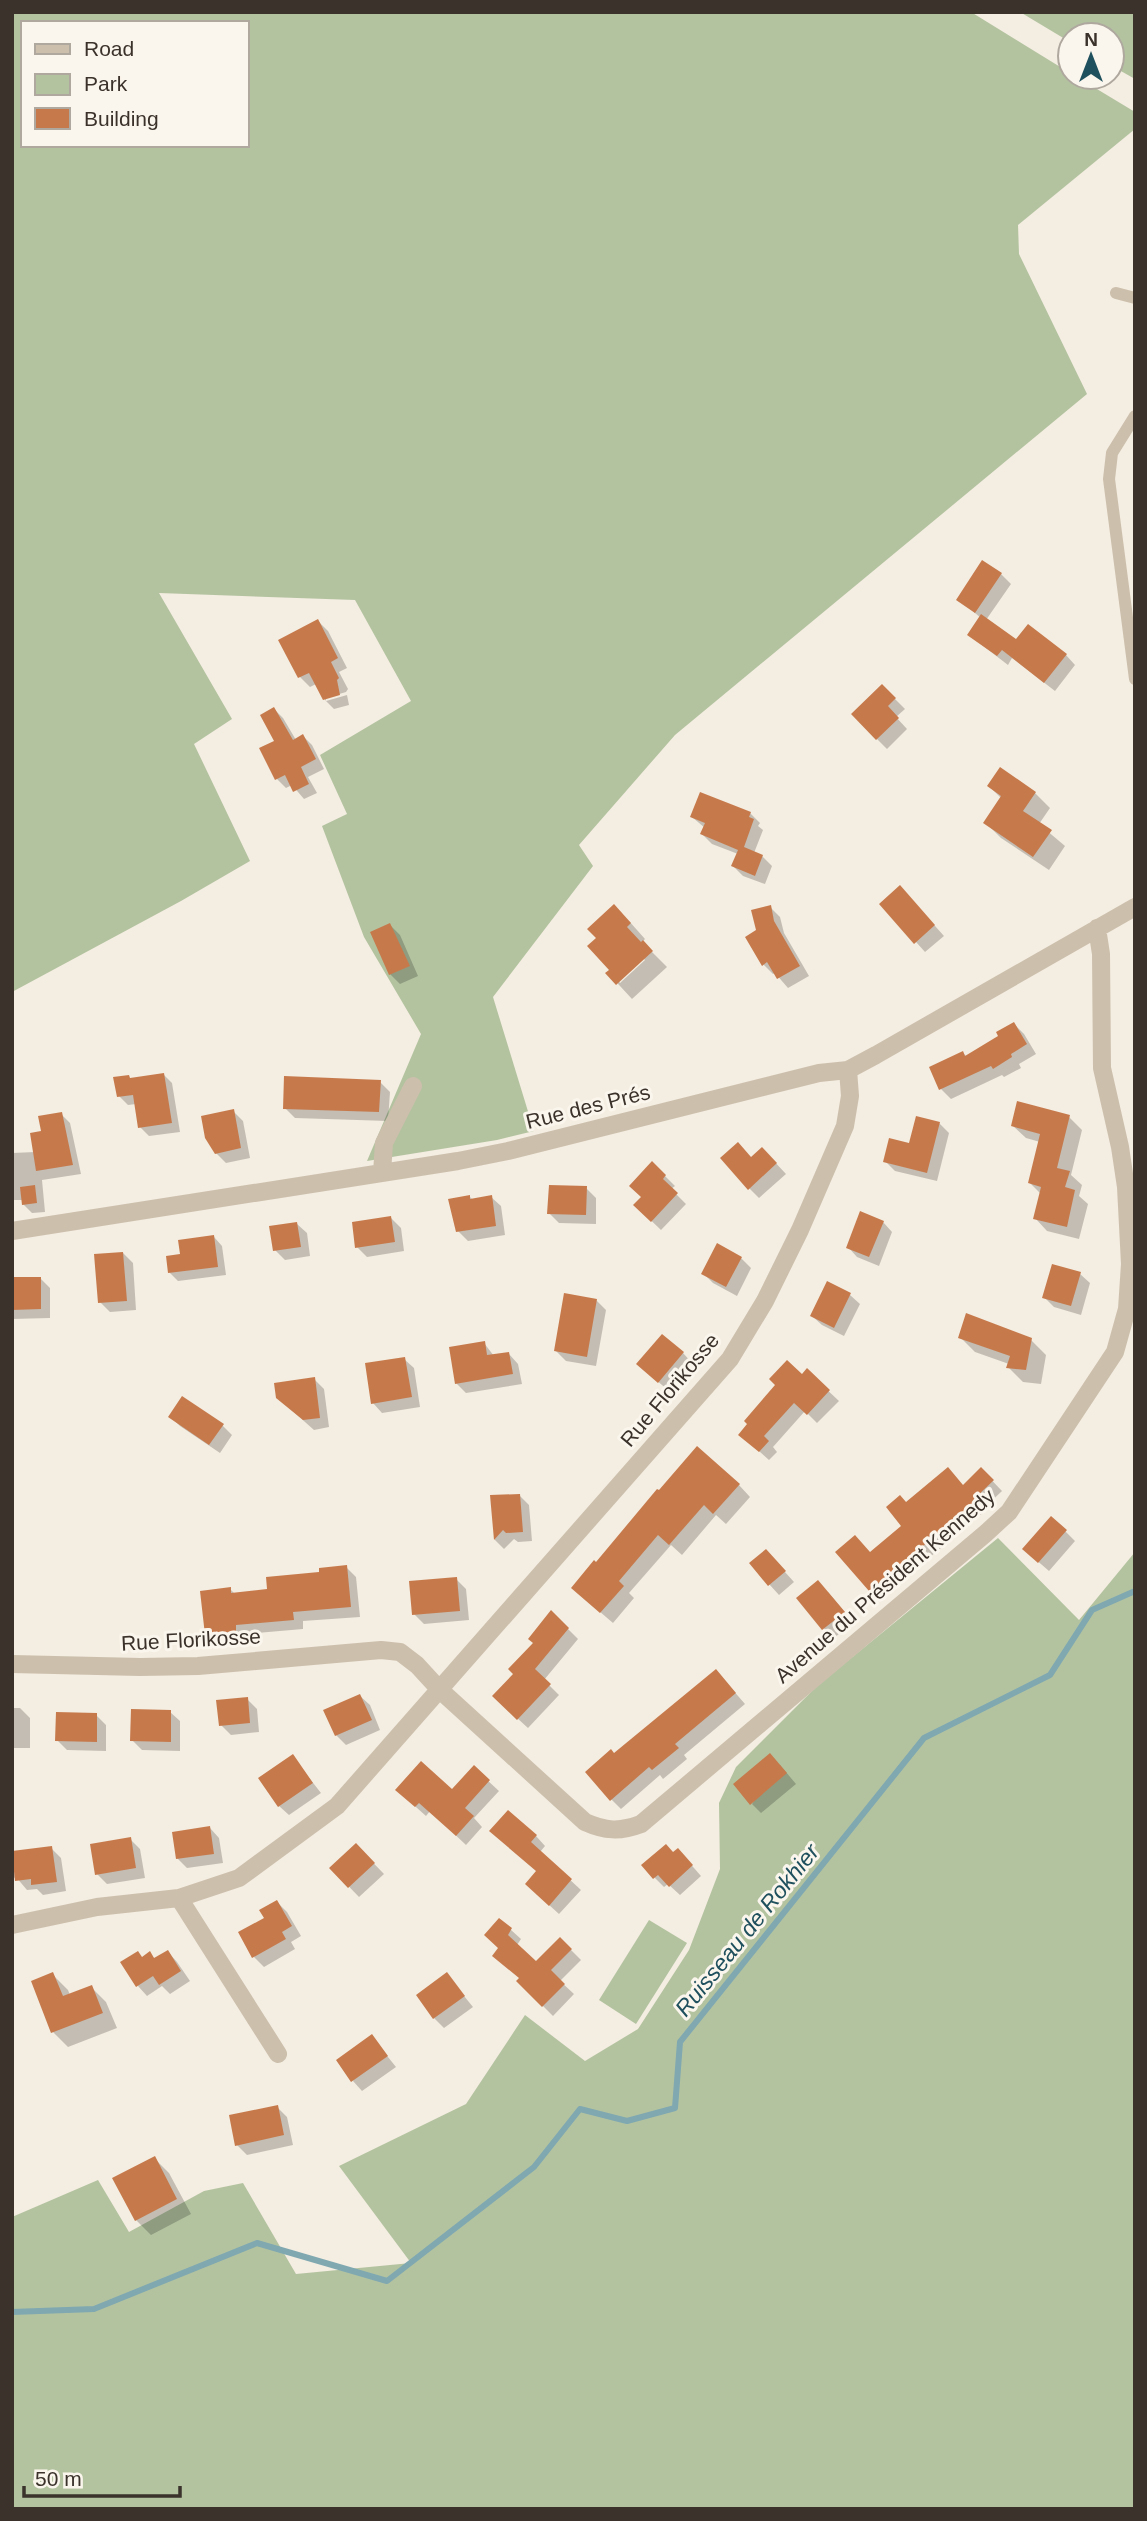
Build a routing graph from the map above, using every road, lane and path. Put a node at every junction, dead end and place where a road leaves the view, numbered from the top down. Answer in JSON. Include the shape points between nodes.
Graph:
{"nodes":[{"id":1,"x":1116,"y":293,"type":"dead end"},
{"id":2,"x":1135,"y":298,"type":"edge"},
{"id":3,"x":1135,"y":416,"type":"edge"},
{"id":4,"x":1135,"y":678,"type":"edge"},
{"id":5,"x":1135,"y":907,"type":"edge"},
{"id":6,"x":1097,"y":928,"type":"junction"},
{"id":7,"x":848,"y":1070,"type":"junction"},
{"id":8,"x":413,"y":1086,"type":"dead end"},
{"id":9,"x":382,"y":1173,"type":"junction"},
{"id":10,"x":12,"y":1231,"type":"edge"},
{"id":11,"x":12,"y":1664,"type":"edge"},
{"id":12,"x":440,"y":1690,"type":"junction"},
{"id":13,"x":179,"y":1898,"type":"junction"},
{"id":14,"x":12,"y":1925,"type":"edge"},
{"id":15,"x":278,"y":2054,"type":"dead end"}],
"edges":[{"from":1,"to":2,"type":"lane"},
{"from":3,"to":4,"type":"lane","via":[[1112,453],[1109,479]]},
{"from":5,"to":6,"type":"street","name":"Rue des Prés"},
{"from":6,"to":7,"type":"street","name":"Rue des Prés"},
{"from":6,"to":12,"type":"street","name":"Avenue du Président Kennedy","via":[[1102,1068],[1126,1187],[1127,1309],[1115,1352],[1009,1512],[641,1824],[628,1829],[611,1831],[585,1822]]},
{"from":7,"to":9,"type":"street","name":"Rue des Prés","via":[[819,1073],[508,1151]]},
{"from":7,"to":12,"type":"street","name":"Rue Florikosse","via":[[845,1126],[789,1254],[730,1359]]},
{"from":8,"to":9,"type":"street","via":[[384,1143]]},
{"from":9,"to":10,"type":"street","name":"Rue des Prés"},
{"from":11,"to":12,"type":"street","name":"Rue Florikosse","via":[[198,1666],[381,1650],[400,1653]]},
{"from":12,"to":13,"type":"street","name":"Rue Florikosse","via":[[337,1806],[239,1878]]},
{"from":13,"to":14,"type":"street","name":"Rue Florikosse","via":[[97,1907]]},
{"from":13,"to":15,"type":"street"}]}
